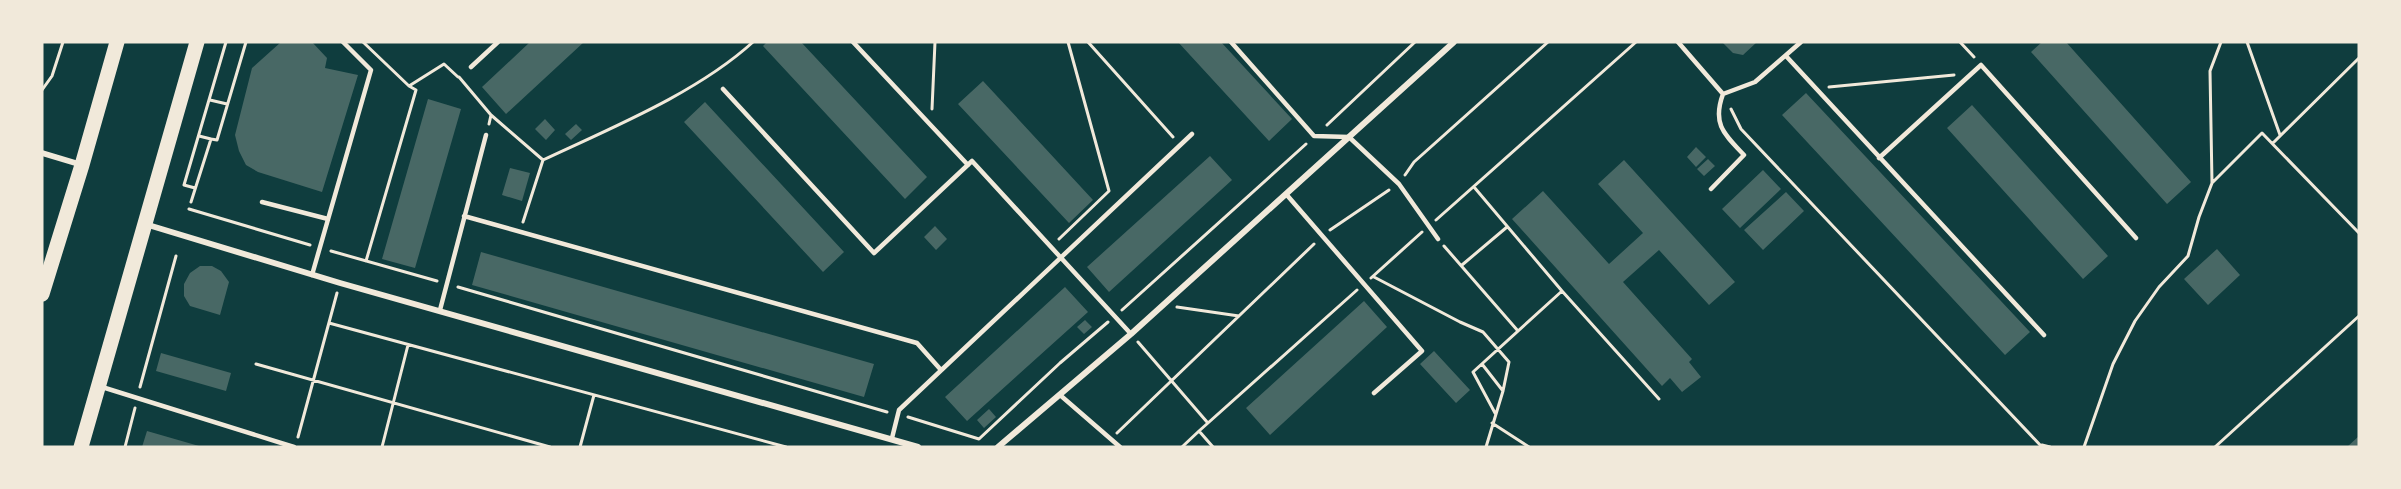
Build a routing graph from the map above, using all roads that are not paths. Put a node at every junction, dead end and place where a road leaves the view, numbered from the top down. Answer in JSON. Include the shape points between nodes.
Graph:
{"nodes":[{"id":1,"x":117,"y":42,"type":"edge"},
{"id":2,"x":343,"y":42,"type":"edge"},
{"id":3,"x":498,"y":42,"type":"edge"},
{"id":4,"x":853,"y":42,"type":"edge"},
{"id":5,"x":1231,"y":42,"type":"edge"},
{"id":6,"x":1454,"y":42,"type":"edge"},
{"id":7,"x":1678,"y":42,"type":"edge"},
{"id":8,"x":1801,"y":42,"type":"edge"},
{"id":9,"x":195,"y":44,"type":"edge"},
{"id":10,"x":1786,"y":56,"type":"junction"},
{"id":11,"x":471,"y":67,"type":"road end"},
{"id":12,"x":723,"y":89,"type":"dead end"},
{"id":13,"x":1723,"y":94,"type":"junction"},
{"id":14,"x":1192,"y":134,"type":"dead end"},
{"id":15,"x":486,"y":135,"type":"road end"},
{"id":16,"x":1349,"y":137,"type":"junction"},
{"id":17,"x":42,"y":153,"type":"edge"},
{"id":18,"x":1879,"y":158,"type":"junction"},
{"id":19,"x":82,"y":165,"type":"junction"},
{"id":20,"x":968,"y":165,"type":"junction"},
{"id":21,"x":1711,"y":189,"type":"dead end"},
{"id":22,"x":1286,"y":194,"type":"junction"},
{"id":23,"x":262,"y":202,"type":"dead end"},
{"id":24,"x":464,"y":216,"type":"junction"},
{"id":25,"x":328,"y":219,"type":"junction"},
{"id":26,"x":144,"y":224,"type":"junction"},
{"id":27,"x":2136,"y":238,"type":"dead end"},
{"id":28,"x":1438,"y":239,"type":"road end"},
{"id":29,"x":1061,"y":257,"type":"junction"},
{"id":30,"x":312,"y":274,"type":"junction"},
{"id":31,"x":42,"y":294,"type":"edge"},
{"id":32,"x":440,"y":310,"type":"junction"},
{"id":33,"x":1131,"y":334,"type":"junction"},
{"id":34,"x":2044,"y":336,"type":"dead end"},
{"id":35,"x":941,"y":370,"type":"junction"},
{"id":36,"x":98,"y":386,"type":"junction"},
{"id":37,"x":1374,"y":393,"type":"dead end"},
{"id":38,"x":1060,"y":395,"type":"junction"},
{"id":39,"x":891,"y":438,"type":"junction"},
{"id":40,"x":266,"y":439,"type":"junction"},
{"id":41,"x":900,"y":444,"type":"edge"},
{"id":42,"x":81,"y":447,"type":"edge"},
{"id":43,"x":264,"y":447,"type":"edge"},
{"id":44,"x":294,"y":447,"type":"edge"},
{"id":45,"x":918,"y":447,"type":"edge"},
{"id":46,"x":998,"y":447,"type":"edge"},
{"id":47,"x":1120,"y":447,"type":"edge"}],
"edges":[{"from":1,"to":19,"type":"main road"},
{"from":2,"to":25,"type":"lane","via":[[371,70]]},
{"from":3,"to":11,"type":"lane"},
{"from":4,"to":20,"type":"lane"},
{"from":5,"to":16,"type":"lane","via":[[1314,136]]},
{"from":6,"to":16,"type":"street"},
{"from":7,"to":13,"type":"lane"},
{"from":8,"to":10,"type":"lane"},
{"from":9,"to":26,"type":"main road"},
{"from":10,"to":13,"type":"lane","via":[[1755,82]]},
{"from":10,"to":18,"type":"lane"},
{"from":12,"to":20,"type":"lane","via":[[874,253]]},
{"from":13,"to":21,"type":"lane","via":[[1718,109],[1723,134],[1743,155]]},
{"from":14,"to":29,"type":"lane"},
{"from":15,"to":24,"type":"lane"},
{"from":16,"to":22,"type":"street"},
{"from":16,"to":28,"type":"lane","via":[[1399,184]]},
{"from":17,"to":19,"type":"street"},
{"from":18,"to":27,"type":"lane","via":[[1981,65]]},
{"from":18,"to":34,"type":"lane"},
{"from":19,"to":31,"type":"main road"},
{"from":20,"to":29,"type":"lane","via":[[972,161]]},
{"from":22,"to":33,"type":"street"},
{"from":22,"to":37,"type":"lane","via":[[1422,351]]},
{"from":23,"to":25,"type":"lane"},
{"from":24,"to":32,"type":"lane"},
{"from":24,"to":35,"type":"lane","via":[[917,343]]},
{"from":25,"to":30,"type":"lane"},
{"from":26,"to":30,"type":"street"},
{"from":26,"to":36,"type":"main road"},
{"from":29,"to":33,"type":"lane"},
{"from":29,"to":35,"type":"lane"},
{"from":30,"to":32,"type":"street"},
{"from":32,"to":39,"type":"street"},
{"from":33,"to":38,"type":"street"},
{"from":35,"to":39,"type":"lane","via":[[899,410]]},
{"from":36,"to":40,"type":"lane"},
{"from":36,"to":42,"type":"main road"},
{"from":38,"to":46,"type":"street"},
{"from":38,"to":47,"type":"lane"},
{"from":39,"to":41,"type":"street"},
{"from":40,"to":43,"type":"lane"},
{"from":40,"to":44,"type":"lane"},
{"from":41,"to":45,"type":"street"}]}
